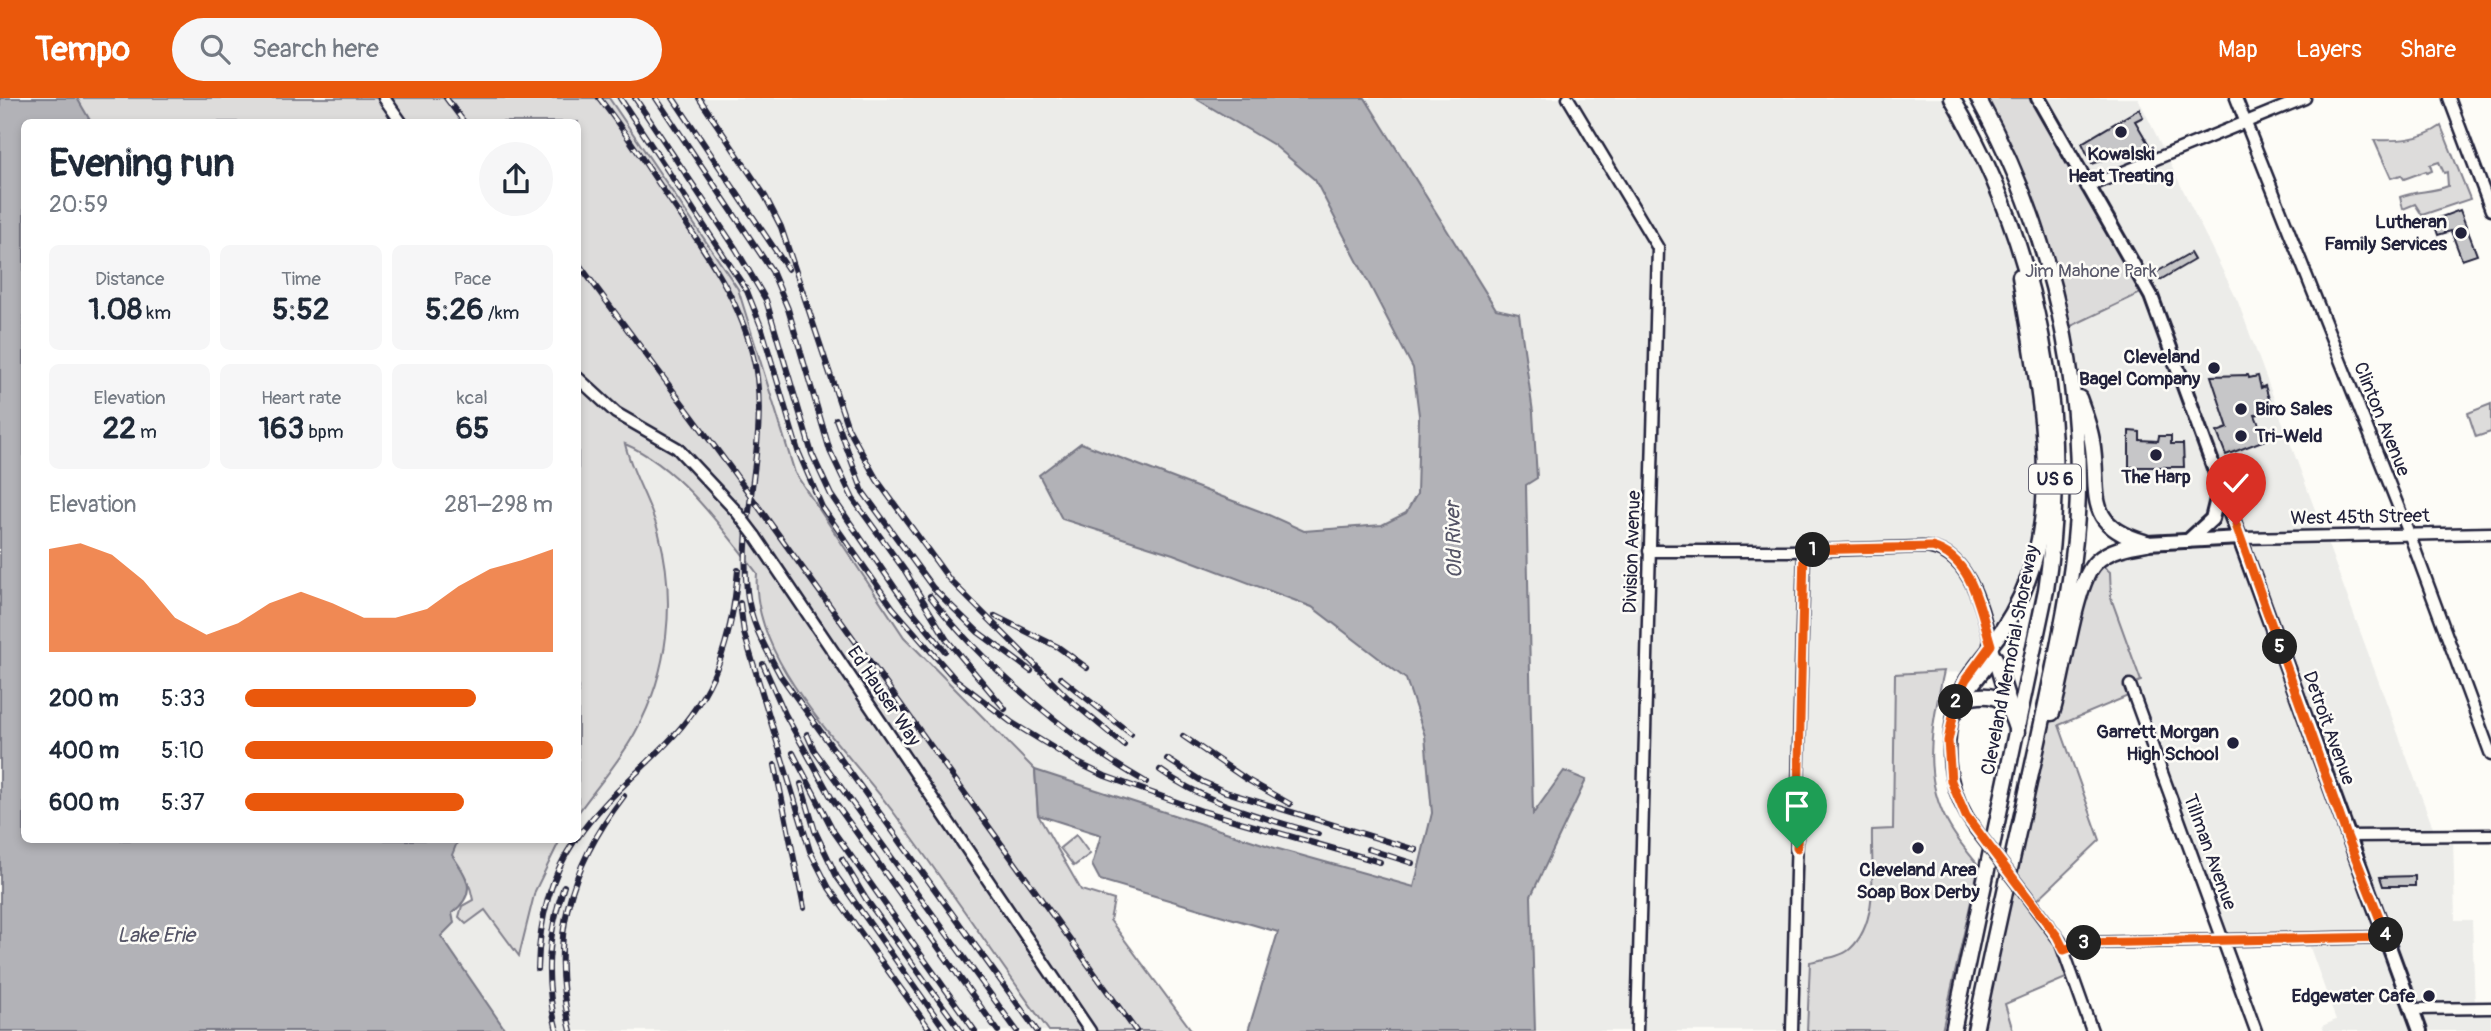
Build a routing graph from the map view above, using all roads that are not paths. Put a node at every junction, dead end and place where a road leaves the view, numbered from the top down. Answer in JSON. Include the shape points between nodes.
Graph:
{"nodes":[{"id":1,"x":383,"y":98,"type":"edge"},
{"id":2,"x":1568,"y":98,"type":"edge"},
{"id":3,"x":1952,"y":98,"type":"edge"},
{"id":4,"x":1978,"y":98,"type":"edge"},
{"id":5,"x":2038,"y":98,"type":"edge"},
{"id":6,"x":2236,"y":98,"type":"edge"},
{"id":7,"x":2305,"y":98,"type":"edge"},
{"id":8,"x":2449,"y":98,"type":"edge"},
{"id":9,"x":399,"y":119,"type":"edge"},
{"id":10,"x":2246,"y":120,"type":"junction"},
{"id":11,"x":2087,"y":187,"type":"junction"},
{"id":12,"x":2491,"y":210,"type":"edge"},
{"id":13,"x":2012,"y":227,"type":"junction"},
{"id":14,"x":2068,"y":360,"type":"junction"},
{"id":15,"x":581,"y":380,"type":"edge"},
{"id":16,"x":2221,"y":483,"type":"junction"},
{"id":17,"x":2491,"y":533,"type":"edge"},
{"id":18,"x":2410,"y":536,"type":"junction"},
{"id":19,"x":2241,"y":538,"type":"junction"},
{"id":20,"x":2188,"y":541,"type":"junction"},
{"id":21,"x":2147,"y":543,"type":"junction"},
{"id":22,"x":1804,"y":550,"type":"junction"},
{"id":23,"x":1649,"y":551,"type":"junction"},
{"id":24,"x":1993,"y":651,"type":"junction"},
{"id":25,"x":2130,"y":685,"type":"dead end"},
{"id":26,"x":1964,"y":699,"type":"junction"},
{"id":27,"x":2010,"y":707,"type":"junction"},
{"id":28,"x":1953,"y":718,"type":"junction"},
{"id":29,"x":2017,"y":733,"type":"junction"},
{"id":30,"x":2491,"y":755,"type":"edge"},
{"id":31,"x":2033,"y":767,"type":"junction"},
{"id":32,"x":2491,"y":835,"type":"edge"},
{"id":33,"x":2347,"y":836,"type":"junction"},
{"id":34,"x":2387,"y":937,"type":"junction"},
{"id":35,"x":2224,"y":941,"type":"junction"},
{"id":36,"x":2064,"y":950,"type":"junction"},
{"id":37,"x":2491,"y":1008,"type":"edge"},
{"id":38,"x":2412,"y":1009,"type":"junction"},
{"id":39,"x":1090,"y":1031,"type":"edge"},
{"id":40,"x":1637,"y":1031,"type":"edge"},
{"id":41,"x":1792,"y":1031,"type":"edge"},
{"id":42,"x":1952,"y":1031,"type":"edge"},
{"id":43,"x":1975,"y":1031,"type":"edge"},
{"id":44,"x":2092,"y":1031,"type":"edge"},
{"id":45,"x":2256,"y":1031,"type":"edge"},
{"id":46,"x":2420,"y":1031,"type":"edge"}],
"edges":[{"from":1,"to":9,"type":"street"},
{"from":2,"to":23,"type":"street","name":"Division Avenue","via":[[1658,248]]},
{"from":3,"to":13,"type":"highway","name":"Cleveland Memorial Shoreway","number":"US 6"},
{"from":4,"to":14,"type":"highway","number":"US 6","via":[[2037,230]]},
{"from":5,"to":11,"type":"main road","name":"Detroit Avenue"},
{"from":6,"to":10,"type":"street","name":"Clinton Avenue"},
{"from":7,"to":10,"type":"street"},
{"from":8,"to":12,"type":"street"},
{"from":10,"to":11,"type":"street"},
{"from":10,"to":18,"type":"street","name":"Clinton Avenue"},
{"from":11,"to":16,"type":"main road","name":"Detroit Avenue","via":[[2151,296]]},
{"from":13,"to":24,"type":"highway","via":[[2039,389],[2043,500],[2039,545],[2029,579]]},
{"from":13,"to":29,"type":"highway","name":"Cleveland Memorial Shoreway","number":"US 6","via":[[2044,351],[2055,471],[2049,572]]},
{"from":14,"to":21,"type":"highway","via":[[2092,441],[2099,511],[2119,533]]},
{"from":14,"to":31,"type":"highway","number":"US 6","via":[[2077,453],[2074,548]]},
{"from":15,"to":39,"type":"street","name":"Ed Hauser Way","bridge":true,"via":[[616,413],[677,448],[736,511]]},
{"from":16,"to":19,"type":"main road","name":"Detroit Avenue"},
{"from":16,"to":20,"type":"main road","via":[[2212,519]]},
{"from":17,"to":18,"type":"street","name":"West 45th Street"},
{"from":18,"to":19,"type":"street","name":"West 45th Street"},
{"from":18,"to":30,"type":"street","name":"Clinton Avenue"},
{"from":19,"to":20,"type":"main road","name":"West 45th Street"},
{"from":19,"to":33,"type":"main road","name":"Detroit Avenue"},
{"from":20,"to":21,"type":"main road","name":"West 45th Street"},
{"from":21,"to":31,"type":"highway","via":[[2110,553],[2084,579],[2063,676]]},
{"from":22,"to":23,"type":"street"},
{"from":22,"to":24,"type":"street","via":[[1941,550],[1967,576]]},
{"from":22,"to":41,"type":"street"},
{"from":23,"to":40,"type":"street","name":"Division Avenue"},
{"from":24,"to":26,"type":"street"},
{"from":24,"to":27,"type":"highway"},
{"from":24,"to":28,"type":"street","via":[[1962,686]]},
{"from":25,"to":35,"type":"street","name":"Tillman Avenue"},
{"from":26,"to":27,"type":"highway","via":[[1987,695]]},
{"from":26,"to":28,"type":"street"},
{"from":27,"to":29,"type":"highway"},
{"from":28,"to":36,"type":"street","bridge":true,"via":[[1948,749],[1951,781],[1962,809]]},
{"from":29,"to":42,"type":"highway","name":"Cleveland Memorial Shoreway","number":"US 6"},
{"from":31,"to":43,"type":"highway","number":"US 6"},
{"from":32,"to":33,"type":"street"},
{"from":33,"to":34,"type":"main road","name":"Detroit Avenue"},
{"from":34,"to":35,"type":"street"},
{"from":34,"to":38,"type":"main road","name":"Detroit Avenue"},
{"from":35,"to":36,"type":"street","via":[[2083,943]]},
{"from":35,"to":45,"type":"street","name":"Tillman Avenue"},
{"from":36,"to":44,"type":"street"},
{"from":37,"to":38,"type":"street"},
{"from":38,"to":46,"type":"main road","name":"Detroit Avenue"}]}
